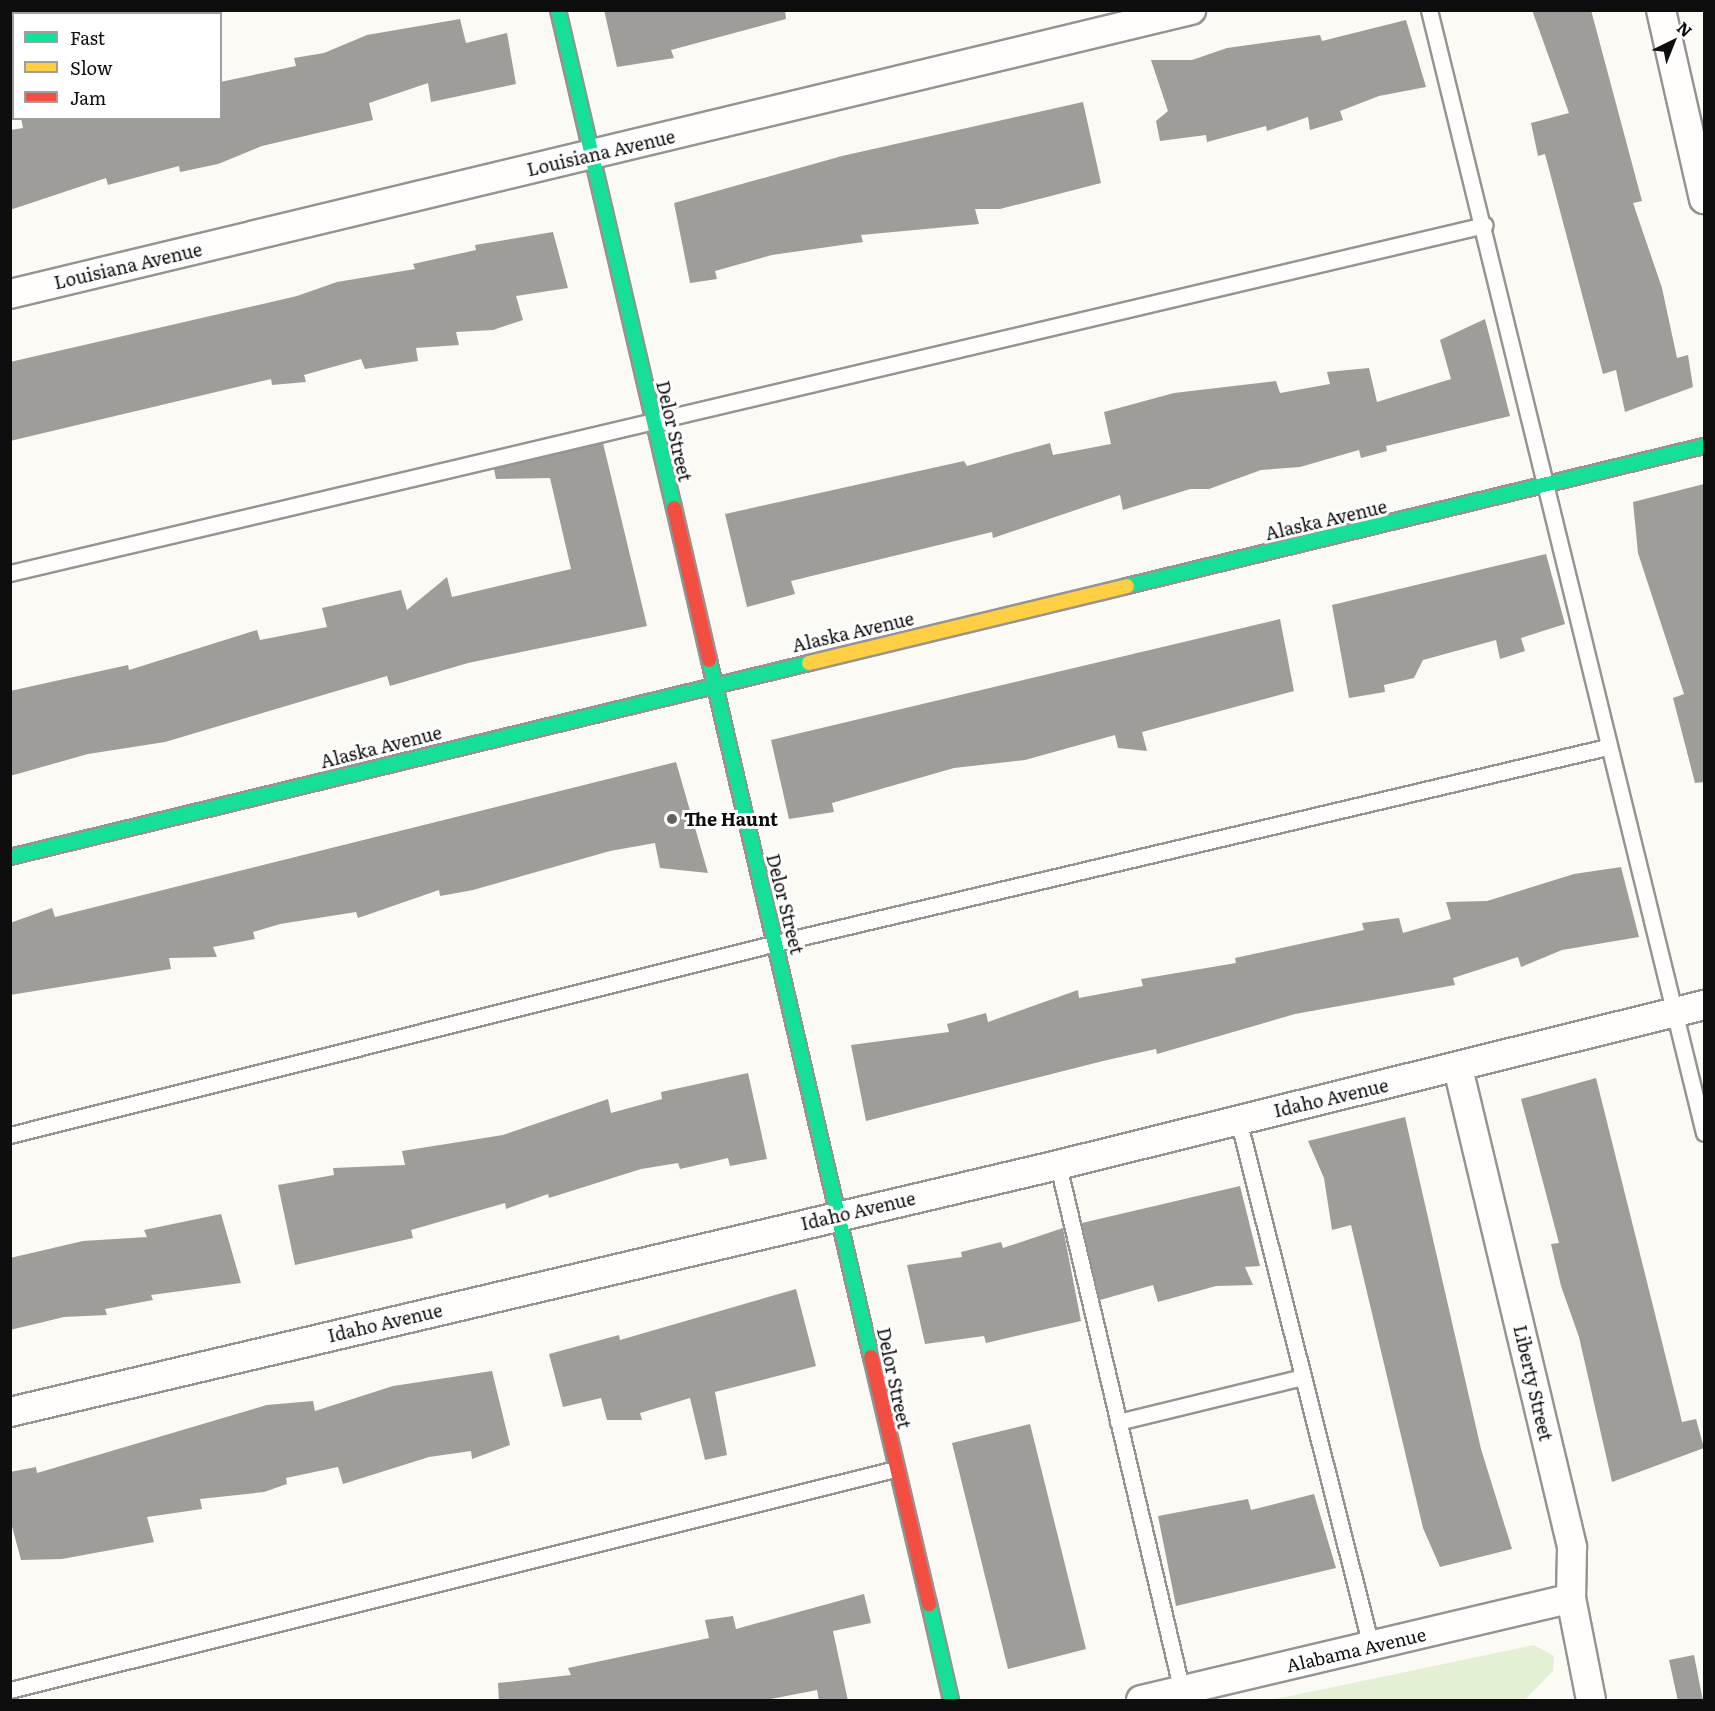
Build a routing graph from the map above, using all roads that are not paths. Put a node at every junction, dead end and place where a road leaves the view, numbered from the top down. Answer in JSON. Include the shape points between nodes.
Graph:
{"nodes":[{"id":1,"x":558,"y":10,"type":"edge"},
{"id":2,"x":1191,"y":10,"type":"edge"},
{"id":3,"x":1429,"y":10,"type":"edge"},
{"id":4,"x":1661,"y":10,"type":"edge"},
{"id":5,"x":595,"y":154,"type":"junction"},
{"id":6,"x":1704,"y":199,"type":"edge"},
{"id":7,"x":1484,"y":225,"type":"junction"},
{"id":8,"x":10,"y":294,"type":"edge"},
{"id":9,"x":652,"y":417,"type":"junction"},
{"id":10,"x":1704,"y":446,"type":"edge"},
{"id":11,"x":1545,"y":487,"type":"junction"},
{"id":12,"x":10,"y":573,"type":"edge"},
{"id":13,"x":712,"y":684,"type":"junction"},
{"id":14,"x":1607,"y":747,"type":"junction"},
{"id":15,"x":10,"y":857,"type":"edge"},
{"id":16,"x":776,"y":944,"type":"junction"},
{"id":17,"x":1704,"y":1005,"type":"edge"},
{"id":18,"x":1676,"y":1012,"type":"junction"},
{"id":19,"x":1458,"y":1068,"type":"junction"},
{"id":20,"x":1238,"y":1119,"type":"junction"},
{"id":21,"x":1704,"y":1132,"type":"edge"},
{"id":22,"x":10,"y":1135,"type":"edge"},
{"id":23,"x":1058,"y":1165,"type":"junction"},
{"id":24,"x":841,"y":1215,"type":"junction"},
{"id":25,"x":1303,"y":1377,"type":"junction"},
{"id":26,"x":10,"y":1412,"type":"edge"},
{"id":27,"x":1118,"y":1422,"type":"junction"},
{"id":28,"x":895,"y":1468,"type":"junction"},
{"id":29,"x":1571,"y":1598,"type":"junction"},
{"id":30,"x":1371,"y":1646,"type":"junction"},
{"id":31,"x":10,"y":1690,"type":"edge"},
{"id":32,"x":1182,"y":1691,"type":"junction"},
{"id":33,"x":951,"y":1701,"type":"edge"},
{"id":34,"x":1141,"y":1701,"type":"edge"},
{"id":35,"x":1591,"y":1701,"type":"edge"}],
"edges":[{"from":1,"to":5,"type":"street","name":"Delor Street"},
{"from":2,"to":5,"type":"street","name":"Louisiana Avenue"},
{"from":3,"to":7,"type":"lane"},
{"from":4,"to":6,"type":"street"},
{"from":5,"to":8,"type":"street","name":"Louisiana Avenue"},
{"from":5,"to":9,"type":"street","name":"Delor Street"},
{"from":7,"to":9,"type":"lane"},
{"from":7,"to":11,"type":"lane"},
{"from":9,"to":12,"type":"lane"},
{"from":9,"to":13,"type":"street","name":"Delor Street"},
{"from":10,"to":11,"type":"street","name":"Alaska Avenue"},
{"from":11,"to":13,"type":"street","name":"Alaska Avenue"},
{"from":11,"to":14,"type":"lane"},
{"from":13,"to":15,"type":"street","name":"Alaska Avenue"},
{"from":13,"to":16,"type":"street","name":"Delor Street"},
{"from":14,"to":16,"type":"lane"},
{"from":14,"to":18,"type":"lane"},
{"from":16,"to":22,"type":"lane"},
{"from":16,"to":24,"type":"street","name":"Delor Street"},
{"from":17,"to":18,"type":"street","name":"Idaho Avenue"},
{"from":18,"to":19,"type":"street","name":"Idaho Avenue"},
{"from":18,"to":21,"type":"lane"},
{"from":19,"to":20,"type":"street","name":"Idaho Avenue"},
{"from":19,"to":29,"type":"street","name":"Liberty Street","via":[[1572,1548]]},
{"from":20,"to":23,"type":"street","name":"Idaho Avenue"},
{"from":20,"to":25,"type":"lane"},
{"from":23,"to":24,"type":"street","name":"Idaho Avenue"},
{"from":23,"to":27,"type":"lane"},
{"from":24,"to":26,"type":"street","name":"Idaho Avenue"},
{"from":24,"to":28,"type":"street","name":"Delor Street"},
{"from":25,"to":27,"type":"lane"},
{"from":25,"to":30,"type":"lane"},
{"from":27,"to":32,"type":"lane"},
{"from":28,"to":31,"type":"lane"},
{"from":28,"to":33,"type":"street","name":"Delor Street"},
{"from":29,"to":30,"type":"street","name":"Alabama Avenue"},
{"from":29,"to":35,"type":"street","name":"Liberty Street"},
{"from":30,"to":32,"type":"street","name":"Alabama Avenue"},
{"from":32,"to":34,"type":"street","name":"Alabama Avenue"}]}
